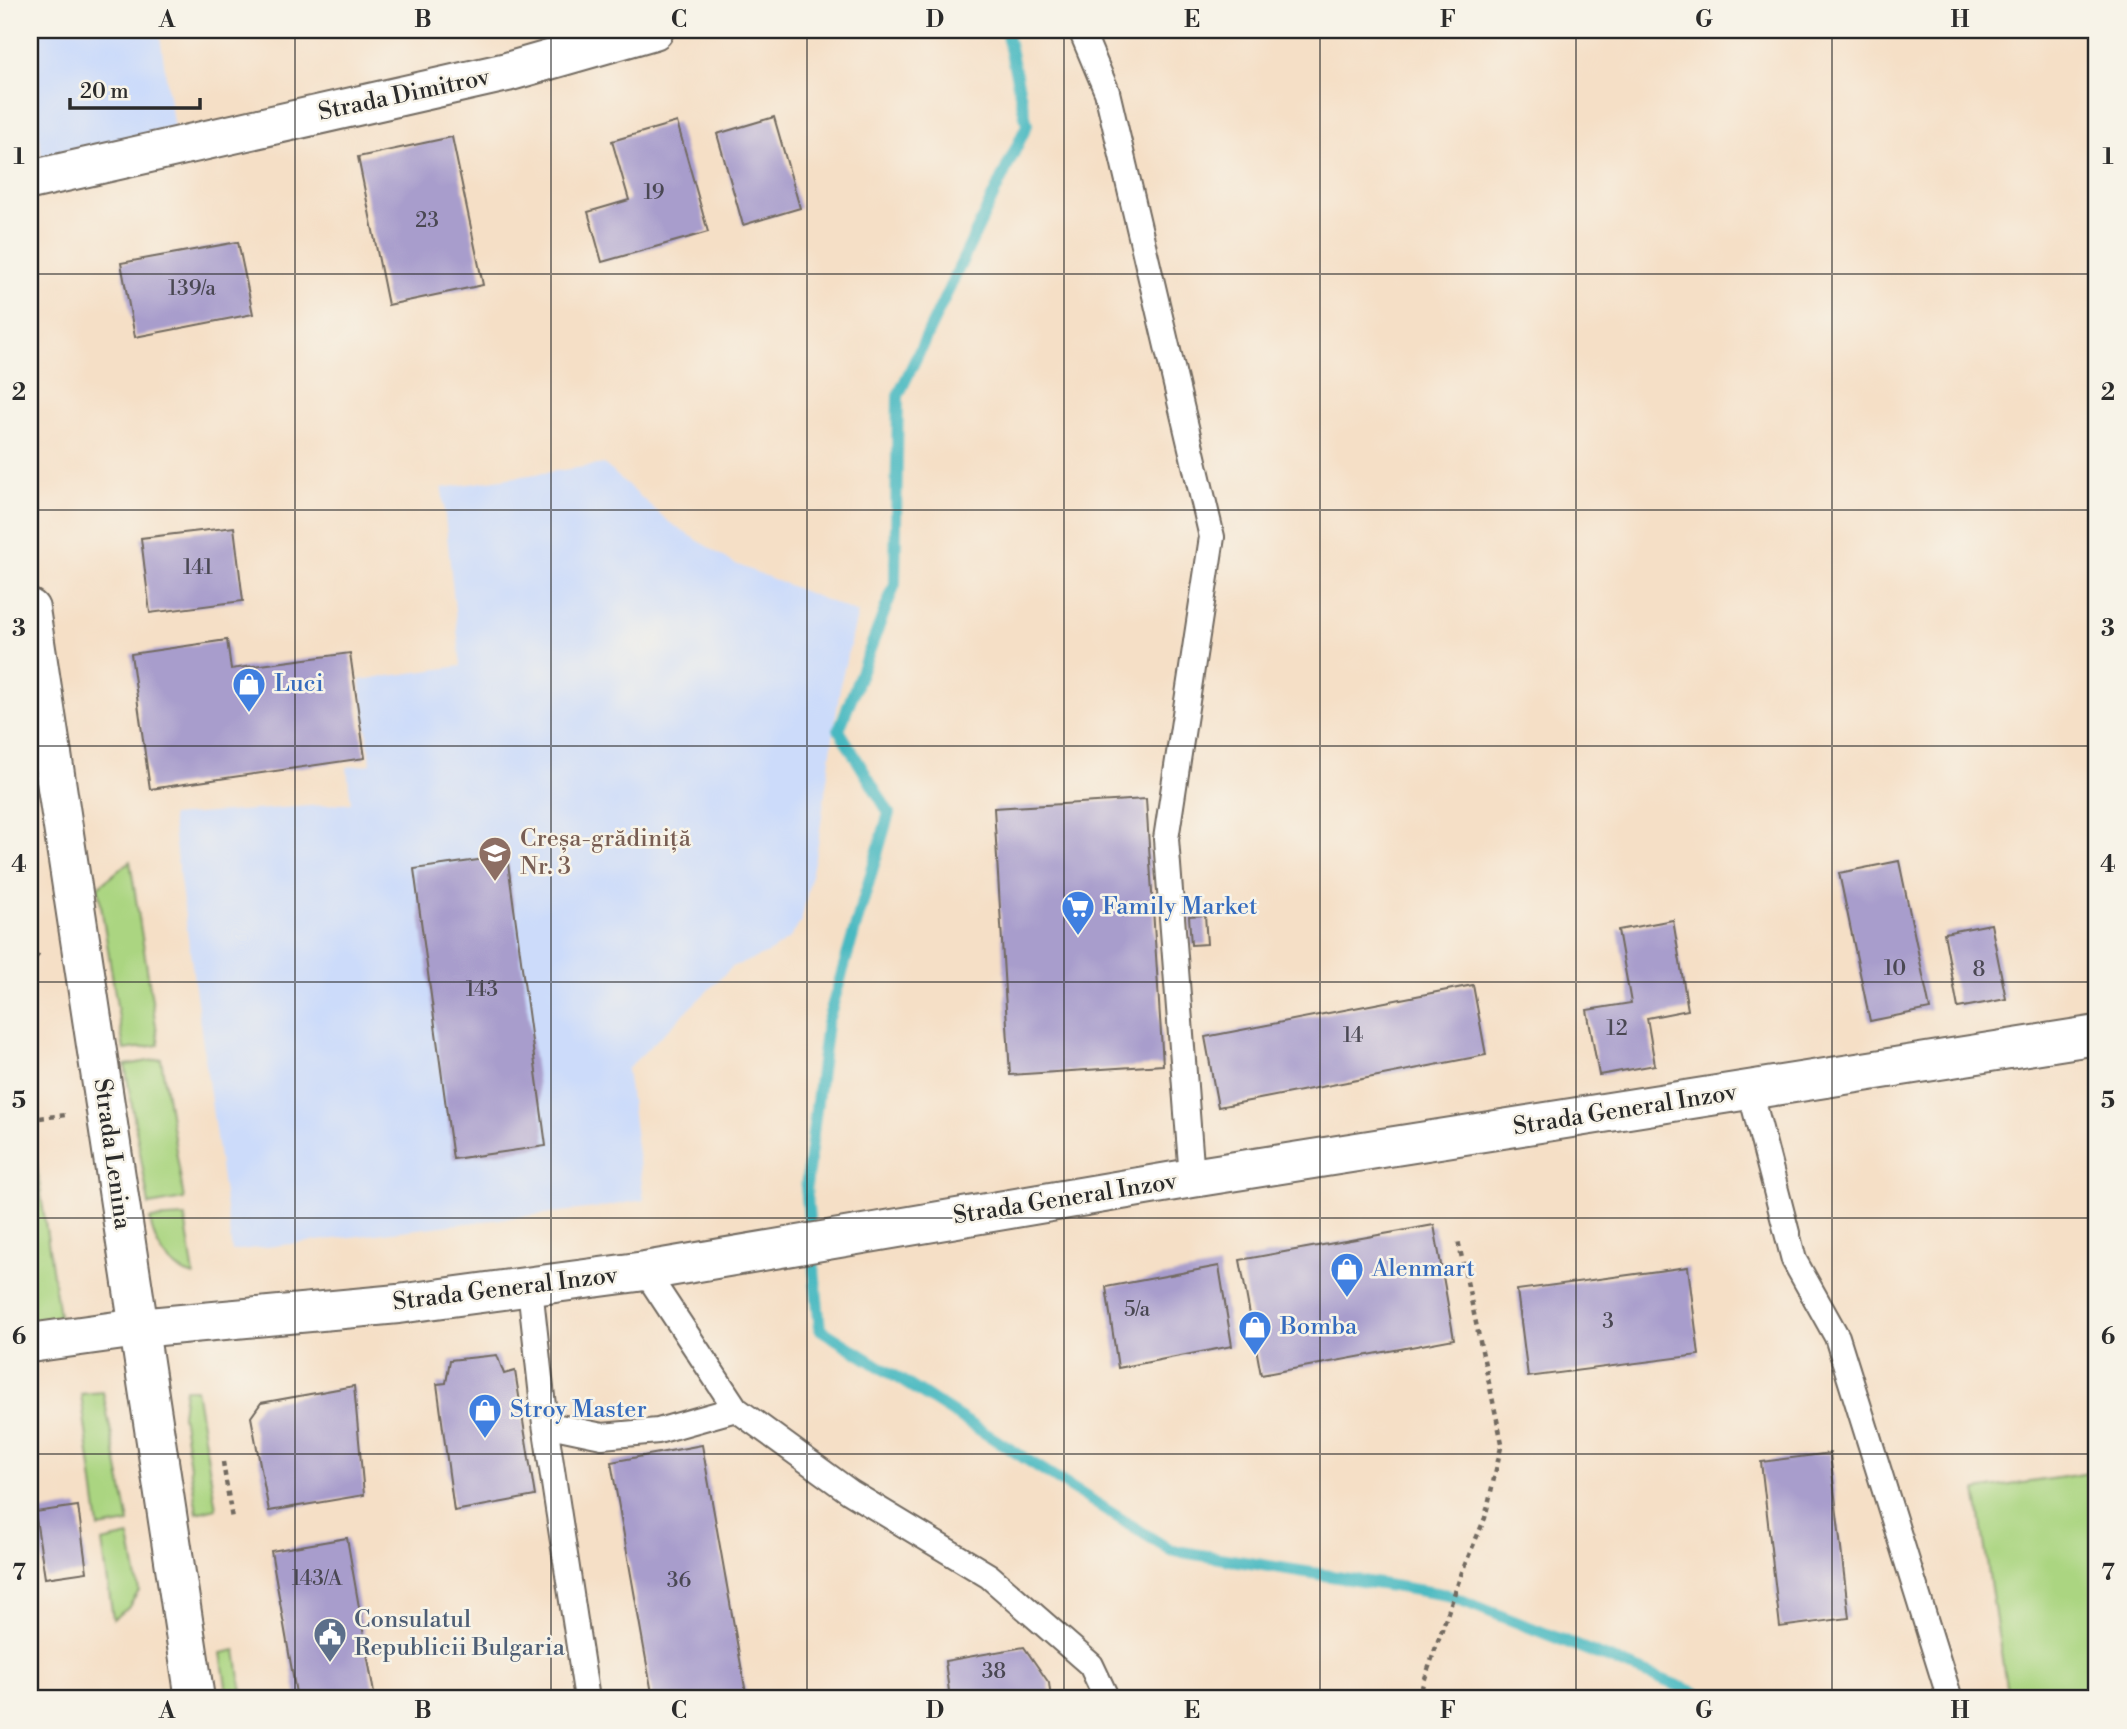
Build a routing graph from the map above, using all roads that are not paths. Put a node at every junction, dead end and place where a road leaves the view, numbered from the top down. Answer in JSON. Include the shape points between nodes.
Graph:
{"nodes":[{"id":1,"x":654,"y":30,"type":"edge"},
{"id":2,"x":1081,"y":30,"type":"edge"},
{"id":3,"x":30,"y":180,"type":"edge"},
{"id":4,"x":30,"y":609,"type":"edge"},
{"id":5,"x":2097,"y":1035,"type":"edge"},
{"id":6,"x":1749,"y":1090,"type":"junction"},
{"id":7,"x":1192,"y":1178,"type":"junction"},
{"id":8,"x":645,"y":1271,"type":"junction"},
{"id":9,"x":530,"y":1288,"type":"junction"},
{"id":10,"x":138,"y":1328,"type":"junction"},
{"id":11,"x":30,"y":1343,"type":"edge"},
{"id":12,"x":736,"y":1409,"type":"junction"},
{"id":13,"x":545,"y":1424,"type":"junction"},
{"id":14,"x":195,"y":1699,"type":"edge"},
{"id":15,"x":587,"y":1699,"type":"edge"},
{"id":16,"x":1107,"y":1699,"type":"edge"},
{"id":17,"x":1950,"y":1699,"type":"edge"}],
"edges":[{"from":1,"to":3,"type":"main road","name":"Strada Dimitrov","via":[[507,72]]},
{"from":2,"to":7,"type":"lane","via":[[1107,92],[1212,537],[1166,839]]},
{"from":4,"to":10,"type":"main road","name":"Strada Lenina"},
{"from":5,"to":6,"type":"main road","name":"Strada General Inzov"},
{"from":6,"to":7,"type":"main road","name":"Strada General Inzov"},
{"from":6,"to":17,"type":"lane","via":[[1794,1260],[1837,1337]]},
{"from":7,"to":8,"type":"main road","name":"Strada General Inzov"},
{"from":8,"to":9,"type":"main road","name":"Strada General Inzov"},
{"from":8,"to":12,"type":"lane"},
{"from":9,"to":10,"type":"main road","name":"Strada General Inzov"},
{"from":9,"to":13,"type":"lane"},
{"from":10,"to":11,"type":"main road","name":"Strada General Inzov"},
{"from":10,"to":14,"type":"main road","name":"Strada Lenina"},
{"from":12,"to":13,"type":"lane","via":[[658,1431],[602,1436]]},
{"from":12,"to":16,"type":"lane","via":[[850,1492],[989,1576],[1091,1665]]},
{"from":13,"to":15,"type":"lane"}]}
